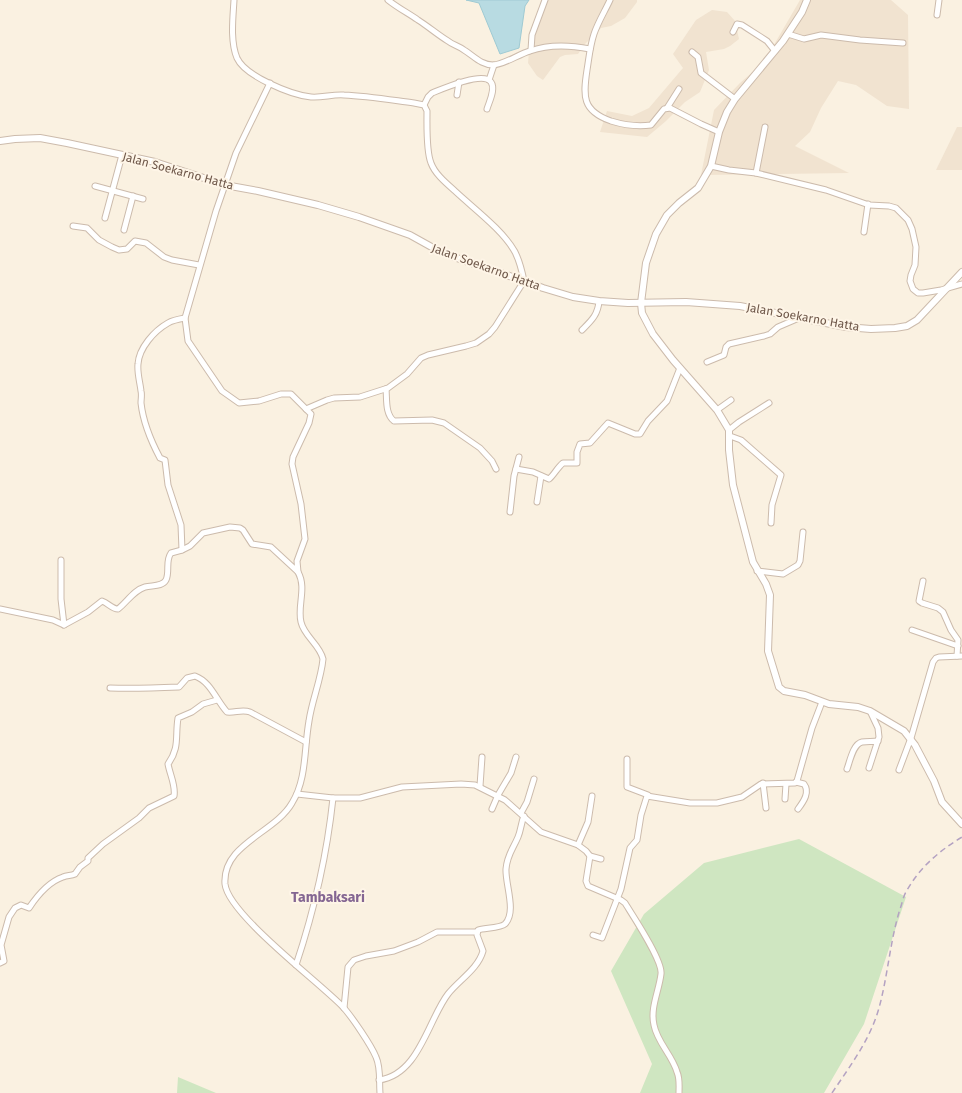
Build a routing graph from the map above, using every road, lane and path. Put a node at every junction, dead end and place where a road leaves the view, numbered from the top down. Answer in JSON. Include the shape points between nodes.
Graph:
{"nodes":[{"id":1,"x":234,"y":0,"type":"edge"},
{"id":2,"x":388,"y":0,"type":"edge"},
{"id":3,"x":545,"y":0,"type":"edge"},
{"id":4,"x":610,"y":0,"type":"edge"},
{"id":5,"x":807,"y":0,"type":"edge"},
{"id":6,"x":939,"y":0,"type":"edge"},
{"id":7,"x":937,"y":15,"type":"dead end"},
{"id":8,"x":733,"y":32,"type":"dead end"},
{"id":9,"x":788,"y":34,"type":"junction"},
{"id":10,"x":903,"y":43,"type":"dead end"},
{"id":11,"x":590,"y":49,"type":"junction"},
{"id":12,"x":531,"y":50,"type":"junction"},
{"id":13,"x":775,"y":51,"type":"junction"},
{"id":14,"x":692,"y":52,"type":"dead end"},
{"id":15,"x":494,"y":65,"type":"junction"},
{"id":16,"x":488,"y":80,"type":"junction"},
{"id":17,"x":459,"y":82,"type":"junction"},
{"id":18,"x":270,"y":83,"type":"junction"},
{"id":19,"x":679,"y":89,"type":"dead end"},
{"id":20,"x":458,"y":95,"type":"dead end"},
{"id":21,"x":735,"y":99,"type":"junction"},
{"id":22,"x":424,"y":105,"type":"junction"},
{"id":23,"x":667,"y":108,"type":"junction"},
{"id":24,"x":487,"y":109,"type":"dead end"},
{"id":25,"x":765,"y":127,"type":"dead end"},
{"id":26,"x":719,"y":132,"type":"junction"},
{"id":27,"x":0,"y":141,"type":"edge"},
{"id":28,"x":122,"y":155,"type":"junction"},
{"id":29,"x":711,"y":166,"type":"junction"},
{"id":30,"x":756,"y":172,"type":"junction"},
{"id":31,"x":225,"y":185,"type":"junction"},
{"id":32,"x":94,"y":186,"type":"dead end"},
{"id":33,"x":113,"y":190,"type":"junction"},
{"id":34,"x":133,"y":196,"type":"junction"},
{"id":35,"x":143,"y":199,"type":"dead end"},
{"id":36,"x":868,"y":204,"type":"junction"},
{"id":37,"x":105,"y":218,"type":"dead end"},
{"id":38,"x":73,"y":226,"type":"dead end"},
{"id":39,"x":124,"y":230,"type":"dead end"},
{"id":40,"x":864,"y":232,"type":"dead end"},
{"id":41,"x":199,"y":265,"type":"junction"},
{"id":42,"x":962,"y":272,"type":"edge"},
{"id":43,"x":524,"y":281,"type":"junction"},
{"id":44,"x":962,"y":284,"type":"edge"},
{"id":45,"x":948,"y":287,"type":"junction"},
{"id":46,"x":599,"y":301,"type":"junction"},
{"id":47,"x":641,"y":302,"type":"junction"},
{"id":48,"x":185,"y":318,"type":"junction"},
{"id":49,"x":800,"y":318,"type":"junction"},
{"id":50,"x":582,"y":330,"type":"dead end"},
{"id":51,"x":707,"y":362,"type":"dead end"},
{"id":52,"x":680,"y":368,"type":"junction"},
{"id":53,"x":386,"y":389,"type":"junction"},
{"id":54,"x":732,"y":400,"type":"dead end"},
{"id":55,"x":769,"y":403,"type":"dead end"},
{"id":56,"x":306,"y":409,"type":"junction"},
{"id":57,"x":717,"y":410,"type":"junction"},
{"id":58,"x":730,"y":433,"type":"junction"},
{"id":59,"x":519,"y":457,"type":"dead end"},
{"id":60,"x":496,"y":469,"type":"dead end"},
{"id":61,"x":516,"y":469,"type":"junction"},
{"id":62,"x":541,"y":476,"type":"junction"},
{"id":63,"x":537,"y":502,"type":"dead end"},
{"id":64,"x":510,"y":512,"type":"dead end"},
{"id":65,"x":771,"y":523,"type":"dead end"},
{"id":66,"x":803,"y":532,"type":"dead end"},
{"id":67,"x":182,"y":550,"type":"junction"},
{"id":68,"x":61,"y":560,"type":"dead end"},
{"id":69,"x":757,"y":571,"type":"junction"},
{"id":70,"x":298,"y":572,"type":"junction"},
{"id":71,"x":923,"y":581,"type":"dead end"},
{"id":72,"x":0,"y":609,"type":"edge"},
{"id":73,"x":64,"y":625,"type":"junction"},
{"id":74,"x":912,"y":630,"type":"dead end"},
{"id":75,"x":958,"y":646,"type":"junction"},
{"id":76,"x":960,"y":656,"type":"edge"},
{"id":77,"x":110,"y":688,"type":"dead end"},
{"id":78,"x":217,"y":700,"type":"junction"},
{"id":79,"x":822,"y":702,"type":"junction"},
{"id":80,"x":870,"y":711,"type":"junction"},
{"id":81,"x":911,"y":738,"type":"junction"},
{"id":82,"x":306,"y":742,"type":"junction"},
{"id":83,"x":878,"y":742,"type":"junction"},
{"id":84,"x":482,"y":757,"type":"dead end"},
{"id":85,"x":516,"y":757,"type":"dead end"},
{"id":86,"x":627,"y":759,"type":"dead end"},
{"id":87,"x":869,"y":768,"type":"dead end"},
{"id":88,"x":847,"y":769,"type":"dead end"},
{"id":89,"x":898,"y":770,"type":"dead end"},
{"id":90,"x":534,"y":779,"type":"dead end"},
{"id":91,"x":796,"y":782,"type":"junction"},
{"id":92,"x":763,"y":783,"type":"junction"},
{"id":93,"x":786,"y":784,"type":"junction"},
{"id":94,"x":480,"y":786,"type":"junction"},
{"id":95,"x":297,"y":794,"type":"junction"},
{"id":96,"x":498,"y":795,"type":"junction"},
{"id":97,"x":648,"y":795,"type":"junction"},
{"id":98,"x":592,"y":796,"type":"dead end"},
{"id":99,"x":333,"y":798,"type":"junction"},
{"id":100,"x":785,"y":799,"type":"dead end"},
{"id":101,"x":492,"y":808,"type":"dead end"},
{"id":102,"x":766,"y":808,"type":"dead end"},
{"id":103,"x":798,"y":809,"type":"dead end"},
{"id":104,"x":523,"y":815,"type":"junction"},
{"id":105,"x":962,"y":824,"type":"edge"},
{"id":106,"x":578,"y":846,"type":"junction"},
{"id":107,"x":590,"y":856,"type":"junction"},
{"id":108,"x":601,"y":859,"type":"dead end"},
{"id":109,"x":617,"y":898,"type":"junction"},
{"id":110,"x":477,"y":932,"type":"junction"},
{"id":111,"x":593,"y":935,"type":"dead end"},
{"id":112,"x":0,"y":964,"type":"edge"},
{"id":113,"x":296,"y":965,"type":"junction"},
{"id":114,"x":344,"y":1008,"type":"junction"},
{"id":115,"x":379,"y":1080,"type":"junction"},
{"id":116,"x":380,"y":1093,"type":"edge"},
{"id":117,"x":679,"y":1093,"type":"edge"}],
"edges":[{"from":1,"to":18,"type":"street","via":[[233,42],[238,59],[242,66]]},
{"from":2,"to":15,"type":"street","via":[[450,43],[486,64]]},
{"from":3,"to":12,"type":"street","via":[[532,35]]},
{"from":4,"to":11,"type":"street","via":[[594,33]]},
{"from":5,"to":9,"type":"street"},
{"from":6,"to":7,"type":"street"},
{"from":8,"to":13,"type":"street","via":[[737,24],[742,25],[767,41]]},
{"from":9,"to":10,"type":"street","via":[[804,39],[821,35]]},
{"from":9,"to":13,"type":"street"},
{"from":11,"to":12,"type":"street","via":[[553,46]]},
{"from":11,"to":23,"type":"street","via":[[584,96],[589,107],[598,115],[625,125],[645,126],[651,125]]},
{"from":12,"to":15,"type":"street","via":[[502,64]]},
{"from":13,"to":21,"type":"street"},
{"from":14,"to":21,"type":"street","via":[[698,56],[701,73]]},
{"from":15,"to":16,"type":"street"},
{"from":16,"to":17,"type":"street"},
{"from":16,"to":24,"type":"street","via":[[493,86]]},
{"from":17,"to":20,"type":"street"},
{"from":17,"to":22,"type":"street","via":[[432,93]]},
{"from":18,"to":22,"type":"street","via":[[311,97],[343,95]]},
{"from":18,"to":31,"type":"street","via":[[236,153]]},
{"from":19,"to":23,"type":"street"},
{"from":21,"to":26,"type":"street"},
{"from":22,"to":43,"type":"street","via":[[427,111],[430,162],[445,182],[505,238],[515,252]]},
{"from":23,"to":26,"type":"street"},
{"from":25,"to":30,"type":"street"},
{"from":26,"to":29,"type":"street"},
{"from":27,"to":28,"type":"street","name":"Jalan Soekarno Hatta","via":[[40,138]]},
{"from":28,"to":31,"type":"street","name":"Jalan Soekarno Hatta","via":[[155,162]]},
{"from":28,"to":33,"type":"street"},
{"from":29,"to":30,"type":"street"},
{"from":29,"to":47,"type":"street","via":[[698,188],[667,215],[656,234],[646,264]]},
{"from":30,"to":36,"type":"street"},
{"from":31,"to":41,"type":"street"},
{"from":31,"to":43,"type":"street","name":"Jalan Soekarno Hatta","via":[[318,205],[359,217],[410,235],[451,256]]},
{"from":32,"to":33,"type":"street"},
{"from":33,"to":34,"type":"street"},
{"from":33,"to":37,"type":"street"},
{"from":34,"to":35,"type":"street"},
{"from":34,"to":39,"type":"street"},
{"from":36,"to":40,"type":"street"},
{"from":36,"to":45,"type":"street","via":[[894,207],[908,220],[916,254],[910,281],[913,289],[922,293]]},
{"from":38,"to":41,"type":"street","via":[[87,228],[112,248],[127,249],[135,241],[146,243],[172,260]]},
{"from":41,"to":48,"type":"street"},
{"from":42,"to":45,"type":"street","name":"Jalan Soekarno Hatta"},
{"from":43,"to":46,"type":"street","name":"Jalan Soekarno Hatta","via":[[565,295]]},
{"from":43,"to":53,"type":"street","via":[[489,334],[476,343],[421,358],[407,374]]},
{"from":44,"to":45,"type":"street"},
{"from":45,"to":49,"type":"street","name":"Jalan Soekarno Hatta","via":[[908,326],[871,329]]},
{"from":46,"to":47,"type":"street","name":"Jalan Soekarno Hatta"},
{"from":46,"to":50,"type":"street","via":[[593,320]]},
{"from":47,"to":49,"type":"street","name":"Jalan Soekarno Hatta","via":[[740,306]]},
{"from":47,"to":52,"type":"street","via":[[642,313],[648,327]]},
{"from":48,"to":56,"type":"street","via":[[188,341],[222,391],[239,403],[260,402],[281,394],[290,394]]},
{"from":48,"to":67,"type":"street","via":[[167,323],[155,334],[143,348],[138,363],[141,403],[152,441],[160,458],[165,460],[168,485],[181,525]]},
{"from":49,"to":51,"type":"street","via":[[778,327],[770,334],[729,344],[724,355]]},
{"from":52,"to":57,"type":"street"},
{"from":52,"to":62,"type":"street","via":[[667,401],[648,421],[640,434],[608,423],[590,443],[580,444],[577,463],[563,463],[549,479]]},
{"from":53,"to":56,"type":"street","via":[[360,397],[334,398]]},
{"from":53,"to":60,"type":"street","via":[[388,414],[391,419],[432,420],[444,423],[480,448]]},
{"from":54,"to":57,"type":"street"},
{"from":55,"to":58,"type":"street","via":[[739,422]]},
{"from":56,"to":70,"type":"street","via":[[311,414],[311,419],[292,464],[301,504],[305,539],[297,561]]},
{"from":57,"to":58,"type":"street"},
{"from":58,"to":65,"type":"street","via":[[781,475],[772,504]]},
{"from":58,"to":69,"type":"street","via":[[733,485]]},
{"from":59,"to":61,"type":"street"},
{"from":61,"to":62,"type":"street"},
{"from":61,"to":64,"type":"street"},
{"from":62,"to":63,"type":"street"},
{"from":66,"to":69,"type":"street","via":[[798,565],[783,574]]},
{"from":67,"to":70,"type":"street","via":[[203,533],[230,527],[240,528],[252,544],[271,547]]},
{"from":67,"to":73,"type":"street","via":[[170,553],[167,578],[162,584],[140,589],[118,608],[113,608],[102,601]]},
{"from":68,"to":73,"type":"street"},
{"from":69,"to":79,"type":"street","via":[[770,595],[768,651],[779,688]]},
{"from":70,"to":82,"type":"street","via":[[302,586],[300,621],[323,659]]},
{"from":71,"to":75,"type":"street","via":[[919,601],[943,612],[957,638]]},
{"from":72,"to":73,"type":"street","via":[[53,620]]},
{"from":74,"to":75,"type":"street"},
{"from":75,"to":76,"type":"street"},
{"from":76,"to":81,"type":"street","via":[[939,656],[934,660]]},
{"from":77,"to":78,"type":"street","via":[[179,687],[188,678],[195,676],[212,690]]},
{"from":78,"to":82,"type":"street","via":[[227,712],[250,712]]},
{"from":78,"to":112,"type":"street","via":[[203,704],[178,718],[177,742],[174,755],[168,764],[175,788],[174,796],[149,808],[103,844],[75,874],[63,877],[48,886],[38,894],[29,908],[21,905],[15,908],[9,916],[1,945],[4,960]]},
{"from":79,"to":80,"type":"street"},
{"from":79,"to":91,"type":"street"},
{"from":80,"to":81,"type":"street"},
{"from":80,"to":83,"type":"street","via":[[879,732]]},
{"from":81,"to":89,"type":"street"},
{"from":81,"to":105,"type":"street","via":[[942,802]]},
{"from":82,"to":95,"type":"street","via":[[302,778]]},
{"from":83,"to":87,"type":"street"},
{"from":83,"to":88,"type":"street","via":[[858,744]]},
{"from":84,"to":94,"type":"street"},
{"from":85,"to":96,"type":"street","via":[[511,773]]},
{"from":86,"to":97,"type":"street","via":[[627,787]]},
{"from":90,"to":104,"type":"street"},
{"from":91,"to":93,"type":"street"},
{"from":91,"to":103,"type":"street","via":[[804,784],[807,791]]},
{"from":92,"to":93,"type":"street"},
{"from":92,"to":97,"type":"street","via":[[742,797],[717,803],[690,802]]},
{"from":92,"to":102,"type":"street"},
{"from":93,"to":100,"type":"street"},
{"from":94,"to":96,"type":"street"},
{"from":94,"to":99,"type":"street","via":[[461,784],[402,787],[360,798]]},
{"from":95,"to":99,"type":"street"},
{"from":95,"to":113,"type":"street","via":[[280,818],[237,852],[227,868],[225,877],[226,890],[230,897],[250,921]]},
{"from":96,"to":101,"type":"street"},
{"from":96,"to":104,"type":"street"},
{"from":97,"to":109,"type":"street","via":[[645,798],[637,840],[630,848]]},
{"from":98,"to":106,"type":"street","via":[[588,822]]},
{"from":99,"to":113,"type":"street","via":[[318,889]]},
{"from":104,"to":106,"type":"street","via":[[541,832]]},
{"from":104,"to":110,"type":"street","via":[[518,837],[510,850],[507,863],[507,884],[511,897],[508,918],[503,925]]},
{"from":106,"to":107,"type":"street"},
{"from":107,"to":108,"type":"street"},
{"from":107,"to":109,"type":"street","via":[[586,881],[588,886]]},
{"from":109,"to":111,"type":"street","via":[[602,938]]},
{"from":109,"to":117,"type":"street","via":[[626,906],[661,966],[654,1002],[654,1025],[677,1071]]},
{"from":110,"to":114,"type":"street","via":[[437,932],[394,951],[354,960],[348,967]]},
{"from":110,"to":115,"type":"street","via":[[483,951],[481,957],[442,1002],[421,1045],[402,1070],[390,1078]]},
{"from":113,"to":114,"type":"street"},
{"from":114,"to":115,"type":"street","via":[[374,1053],[379,1066]]},
{"from":115,"to":116,"type":"street"}]}
